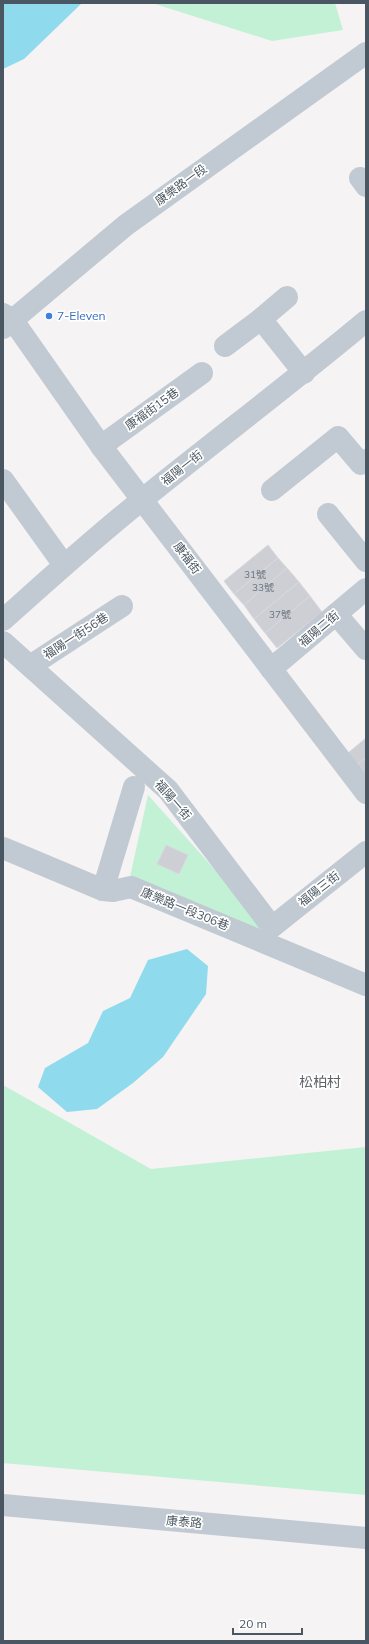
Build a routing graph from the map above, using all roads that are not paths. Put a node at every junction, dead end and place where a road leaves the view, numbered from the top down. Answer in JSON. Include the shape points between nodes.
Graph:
{"nodes":[{"id":1,"x":366,"y":53,"type":"edge"},
{"id":2,"x":286,"y":297,"type":"dead end"},
{"id":3,"x":261,"y":320,"type":"junction"},
{"id":4,"x":6,"y":321,"type":"edge"},
{"id":5,"x":366,"y":321,"type":"edge"},
{"id":6,"x":225,"y":346,"type":"dead end"},
{"id":7,"x":202,"y":373,"type":"dead end"},
{"id":8,"x":304,"y":373,"type":"junction"},
{"id":9,"x":101,"y":446,"type":"junction"},
{"id":10,"x":366,"y":460,"type":"edge"},
{"id":11,"x":3,"y":480,"type":"edge"},
{"id":12,"x":272,"y":490,"type":"dead end"},
{"id":13,"x":142,"y":499,"type":"junction"},
{"id":14,"x":328,"y":514,"type":"dead end"},
{"id":15,"x":366,"y":561,"type":"edge"},
{"id":16,"x":64,"y":564,"type":"junction"},
{"id":17,"x":366,"y":589,"type":"edge"},
{"id":18,"x":122,"y":606,"type":"dead end"},
{"id":19,"x":336,"y":614,"type":"junction"},
{"id":20,"x":3,"y":620,"type":"edge"},
{"id":21,"x":3,"y":642,"type":"edge"},
{"id":22,"x":366,"y":649,"type":"edge"},
{"id":23,"x":30,"y":666,"type":"junction"},
{"id":24,"x":271,"y":668,"type":"junction"},
{"id":25,"x":134,"y":787,"type":"dead end"},
{"id":26,"x":366,"y":793,"type":"edge"},
{"id":27,"x":3,"y":848,"type":"edge"},
{"id":28,"x":366,"y":852,"type":"edge"},
{"id":29,"x":103,"y":890,"type":"junction"},
{"id":30,"x":272,"y":927,"type":"joint"},
{"id":31,"x":366,"y":985,"type":"edge"},
{"id":32,"x":3,"y":1505,"type":"edge"},
{"id":33,"x":366,"y":1538,"type":"edge"}],
"edges":[{"from":1,"to":4,"type":"street","name":"康樂路一段","via":[[126,225]]},
{"from":2,"to":3,"type":"street"},
{"from":3,"to":6,"type":"street"},
{"from":3,"to":8,"type":"street"},
{"from":4,"to":9,"type":"street","name":"康福街"},
{"from":5,"to":8,"type":"street","name":"福陽一街"},
{"from":7,"to":9,"type":"street","name":"康福街15巷"},
{"from":8,"to":13,"type":"street","name":"福陽一街"},
{"from":9,"to":13,"type":"street","name":"康福街"},
{"from":10,"to":12,"type":"street","via":[[361,464],[338,437]]},
{"from":11,"to":16,"type":"street"},
{"from":13,"to":16,"type":"street","name":"福陽一街"},
{"from":13,"to":24,"type":"street","name":"康福街"},
{"from":14,"to":15,"type":"street"},
{"from":16,"to":20,"type":"street","name":"福陽一街"},
{"from":17,"to":19,"type":"street","name":"福陽二街"},
{"from":18,"to":23,"type":"street","name":"福陽一街56巷"},
{"from":19,"to":22,"type":"street"},
{"from":19,"to":24,"type":"street","name":"福陽二街"},
{"from":21,"to":23,"type":"street","name":"福陽一街"},
{"from":23,"to":30,"type":"street","name":"福陽一街","via":[[168,790]]},
{"from":24,"to":26,"type":"street","name":"康福街"},
{"from":25,"to":29,"type":"street"},
{"from":27,"to":29,"type":"street","name":"康樂路一段306巷"},
{"from":28,"to":30,"type":"street","name":"福陽三街"},
{"from":29,"to":31,"type":"street","name":"康樂路一段306巷","via":[[114,891],[131,887]]},
{"from":32,"to":33,"type":"street","name":"康泰路"}]}
